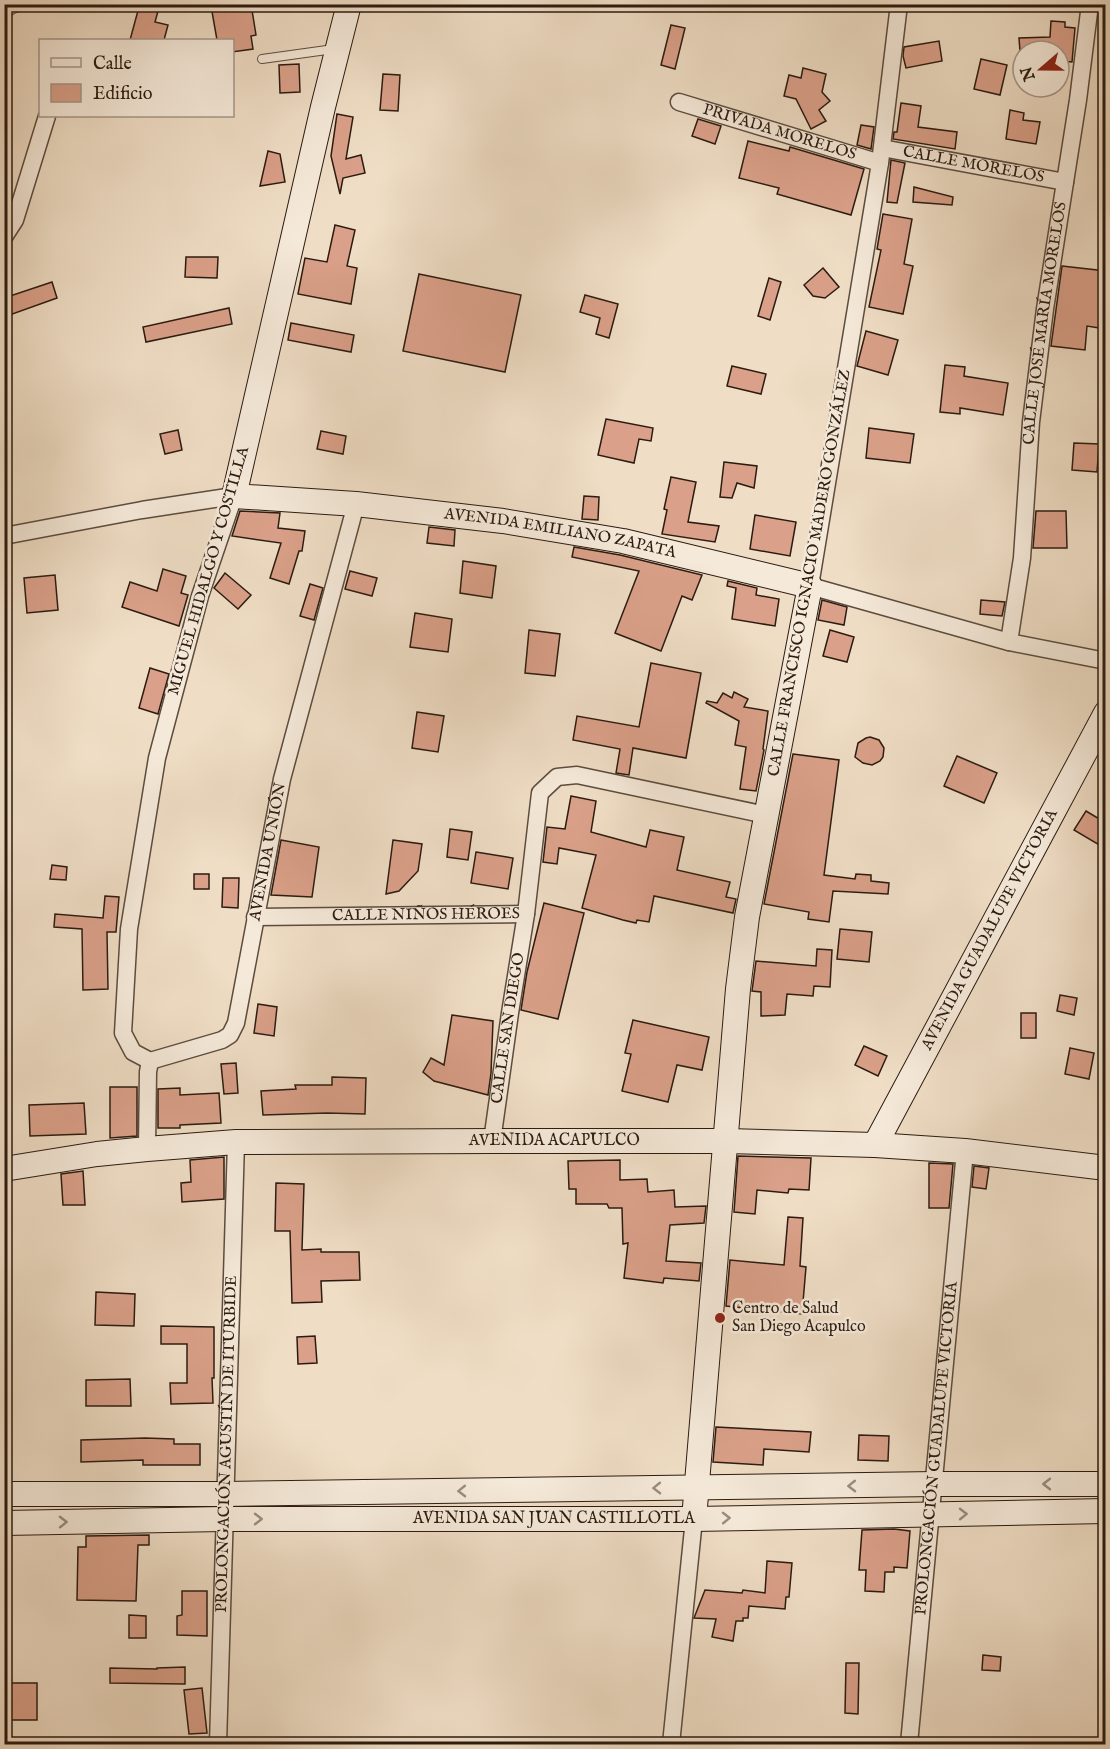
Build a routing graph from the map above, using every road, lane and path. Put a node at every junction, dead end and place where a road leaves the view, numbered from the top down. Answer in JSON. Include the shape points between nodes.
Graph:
{"nodes":[{"id":1,"x":27,"y":4,"type":"edge"},
{"id":2,"x":349,"y":4,"type":"edge"},
{"id":3,"x":899,"y":4,"type":"edge"},
{"id":4,"x":1090,"y":4,"type":"edge"},
{"id":5,"x":4,"y":15,"type":"edge"},
{"id":6,"x":337,"y":48,"type":"junction"},
{"id":7,"x":262,"y":59,"type":"dead end"},
{"id":8,"x":679,"y":102,"type":"dead end"},
{"id":9,"x":47,"y":117,"type":"edge"},
{"id":10,"x":881,"y":156,"type":"junction"},
{"id":11,"x":1065,"y":182,"type":"junction"},
{"id":12,"x":4,"y":197,"type":"edge"},
{"id":13,"x":15,"y":220,"type":"junction"},
{"id":14,"x":4,"y":237,"type":"edge"},
{"id":15,"x":234,"y":496,"type":"junction"},
{"id":16,"x":356,"y":504,"type":"junction"},
{"id":17,"x":4,"y":536,"type":"edge"},
{"id":18,"x":810,"y":586,"type":"junction"},
{"id":19,"x":1009,"y":642,"type":"junction"},
{"id":20,"x":1106,"y":661,"type":"edge"},
{"id":21,"x":1106,"y":712,"type":"edge"},
{"id":22,"x":766,"y":815,"type":"junction"},
{"id":23,"x":526,"y":914,"type":"junction"},
{"id":24,"x":255,"y":917,"type":"junction"},
{"id":25,"x":150,"y":1061,"type":"junction"},
{"id":26,"x":492,"y":1141,"type":"junction"},
{"id":27,"x":727,"y":1141,"type":"junction"},
{"id":28,"x":236,"y":1143,"type":"junction"},
{"id":29,"x":876,"y":1145,"type":"junction"},
{"id":30,"x":147,"y":1149,"type":"junction"},
{"id":31,"x":965,"y":1151,"type":"junction"},
{"id":32,"x":1106,"y":1168,"type":"edge"},
{"id":33,"x":4,"y":1169,"type":"edge"},
{"id":34,"x":935,"y":1484,"type":"junction"},
{"id":35,"x":1106,"y":1484,"type":"edge"},
{"id":36,"x":696,"y":1488,"type":"junction"},
{"id":37,"x":4,"y":1494,"type":"edge"},
{"id":38,"x":224,"y":1494,"type":"junction"},
{"id":39,"x":1106,"y":1511,"type":"edge"},
{"id":40,"x":930,"y":1515,"type":"junction"},
{"id":41,"x":224,"y":1519,"type":"junction"},
{"id":42,"x":694,"y":1519,"type":"junction"},
{"id":43,"x":4,"y":1523,"type":"edge"},
{"id":44,"x":218,"y":1744,"type":"edge"},
{"id":45,"x":671,"y":1744,"type":"edge"},
{"id":46,"x":909,"y":1744,"type":"edge"}],
"edges":[{"from":1,"to":5,"type":"lane"},
{"from":2,"to":6,"type":"street","name":"MIGUEL HIDALGO Y COSTILLA"},
{"from":3,"to":10,"type":"street","name":"CALLE FRANCISCO IGNACIO MADERO GONZÁLEZ"},
{"from":4,"to":11,"type":"street","name":"CALLE JOSÉ MARÍA MORELOS"},
{"from":6,"to":7,"type":"lane"},
{"from":6,"to":15,"type":"street","name":"MIGUEL HIDALGO Y COSTILLA"},
{"from":8,"to":10,"type":"street","name":"PRIVADA MORELOS"},
{"from":9,"to":13,"type":"street"},
{"from":10,"to":11,"type":"street","name":"CALLE MORELOS"},
{"from":10,"to":18,"type":"street","name":"CALLE FRANCISCO IGNACIO MADERO GONZÁLEZ"},
{"from":11,"to":19,"type":"street","name":"CALLE JOSÉ MARÍA MORELOS","via":[[1032,411],[1022,558]]},
{"from":12,"to":13,"type":"lane"},
{"from":13,"to":14,"type":"street"},
{"from":15,"to":16,"type":"street","name":"AVENIDA EMILIANO ZAPATA"},
{"from":15,"to":17,"type":"street","name":"AVENIDA EMILIANO ZAPATA"},
{"from":15,"to":25,"type":"street","name":"MIGUEL HIDALGO Y COSTILLA","via":[[200,596],[157,758],[129,929],[123,1033],[133,1052]]},
{"from":16,"to":18,"type":"street","name":"AVENIDA EMILIANO ZAPATA","via":[[502,521],[623,541]]},
{"from":16,"to":24,"type":"street","name":"AVENIDA UNIÓN","via":[[282,779]]},
{"from":18,"to":19,"type":"street","name":"AVENIDA EMILIANO ZAPATA"},
{"from":18,"to":22,"type":"street","name":"CALLE FRANCISCO IGNACIO MADERO GONZÁLEZ"},
{"from":19,"to":20,"type":"street","name":"AVENIDA EMILIANO ZAPATA"},
{"from":21,"to":29,"type":"street","name":"AVENIDA GUADALUPE VICTORIA"},
{"from":22,"to":23,"type":"street","name":"CALLE NIÑOS HÉROES","via":[[577,775],[557,777],[540,793]]},
{"from":22,"to":27,"type":"street","name":"CALLE FRANCISCO IGNACIO MADERO GONZÁLEZ","via":[[738,989]]},
{"from":23,"to":24,"type":"street","name":"CALLE NIÑOS HÉROES"},
{"from":23,"to":26,"type":"street","name":"CALLE SAN DIEGO"},
{"from":24,"to":25,"type":"street","name":"AVENIDA UNIÓN","via":[[236,1023],[230,1035]]},
{"from":25,"to":30,"type":"street"},
{"from":26,"to":27,"type":"street","name":"AVENIDA ACAPULCO"},
{"from":26,"to":28,"type":"street","name":"AVENIDA ACAPULCO"},
{"from":27,"to":29,"type":"street","name":"AVENIDA ACAPULCO"},
{"from":27,"to":36,"type":"street","name":"CALLE FRANCISCO IGNACIO MADERO GONZÁLEZ"},
{"from":28,"to":30,"type":"street","name":"AVENIDA ACAPULCO"},
{"from":28,"to":38,"type":"street","name":"PROLONGACIÓN AGUSTÍN DE ITURBIDE"},
{"from":29,"to":31,"type":"street","name":"AVENIDA ACAPULCO"},
{"from":30,"to":33,"type":"street","name":"AVENIDA ACAPULCO"},
{"from":31,"to":32,"type":"street","name":"AVENIDA ACAPULCO"},
{"from":31,"to":34,"type":"street","name":"PROLONGACIÓN GUADALUPE VICTORIA"},
{"from":35,"to":34,"type":"street","name":"AVENIDA SAN JUAN CASTILLOTLA","one_way":true},
{"from":34,"to":36,"type":"street","name":"AVENIDA SAN JUAN CASTILLOTLA","one_way":true},
{"from":34,"to":40,"type":"street","name":"PROLONGACIÓN GUADALUPE VICTORIA"},
{"from":36,"to":38,"type":"street","name":"AVENIDA SAN JUAN CASTILLOTLA","one_way":true},
{"from":36,"to":42,"type":"street","name":"CALLE FRANCISCO IGNACIO MADERO GONZÁLEZ"},
{"from":37,"to":38,"type":"street","name":"AVENIDA SAN JUAN CASTILLOTLA"},
{"from":38,"to":41,"type":"street","name":"PROLONGACIÓN AGUSTÍN DE ITURBIDE"},
{"from":40,"to":39,"type":"street","name":"AVENIDA SAN JUAN CASTILLOTLA","one_way":true},
{"from":42,"to":40,"type":"street","name":"AVENIDA SAN JUAN CASTILLOTLA","one_way":true},
{"from":40,"to":46,"type":"street","name":"PROLONGACIÓN GUADALUPE VICTORIA"},
{"from":41,"to":42,"type":"street","name":"AVENIDA SAN JUAN CASTILLOTLA","one_way":true},
{"from":43,"to":41,"type":"street","name":"AVENIDA SAN JUAN CASTILLOTLA","one_way":true},
{"from":41,"to":44,"type":"street","name":"PROLONGACIÓN AGUSTÍN DE ITURBIDE"},
{"from":42,"to":45,"type":"street"}]}
